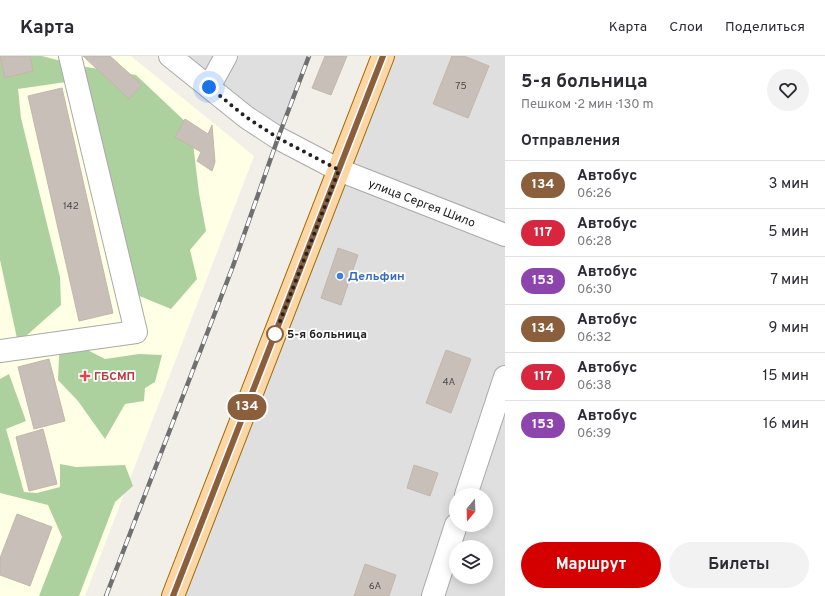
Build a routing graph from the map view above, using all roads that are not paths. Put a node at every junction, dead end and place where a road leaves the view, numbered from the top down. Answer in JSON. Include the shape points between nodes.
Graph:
{"nodes":[{"id":1,"x":70,"y":56,"type":"edge"},
{"id":2,"x":170,"y":56,"type":"edge"},
{"id":3,"x":226,"y":56,"type":"edge"},
{"id":4,"x":383,"y":56,"type":"edge"},
{"id":5,"x":209,"y":87,"type":"junction"},
{"id":6,"x":339,"y":170,"type":"junction"},
{"id":7,"x":505,"y":235,"type":"edge"},
{"id":8,"x":0,"y":351,"type":"edge"},
{"id":9,"x":505,"y":377,"type":"edge"},
{"id":10,"x":468,"y":488,"type":"edge"},
{"id":11,"x":454,"y":532,"type":"edge"},
{"id":12,"x":173,"y":596,"type":"edge"},
{"id":13,"x":433,"y":596,"type":"edge"}],
"edges":[{"from":1,"to":8,"type":"street","via":[[136,332]]},
{"from":2,"to":5,"type":"street","name":"улица Сергея Шило"},
{"from":3,"to":5,"type":"street"},
{"from":4,"to":6,"type":"main road"},
{"from":5,"to":6,"type":"street","name":"улица Сергея Шило","via":[[246,117],[278,138]]},
{"from":6,"to":7,"type":"street","name":"улица Сергея Шило"},
{"from":6,"to":12,"type":"main road"},
{"from":9,"to":10,"type":"street"},
{"from":11,"to":13,"type":"street"}]}
